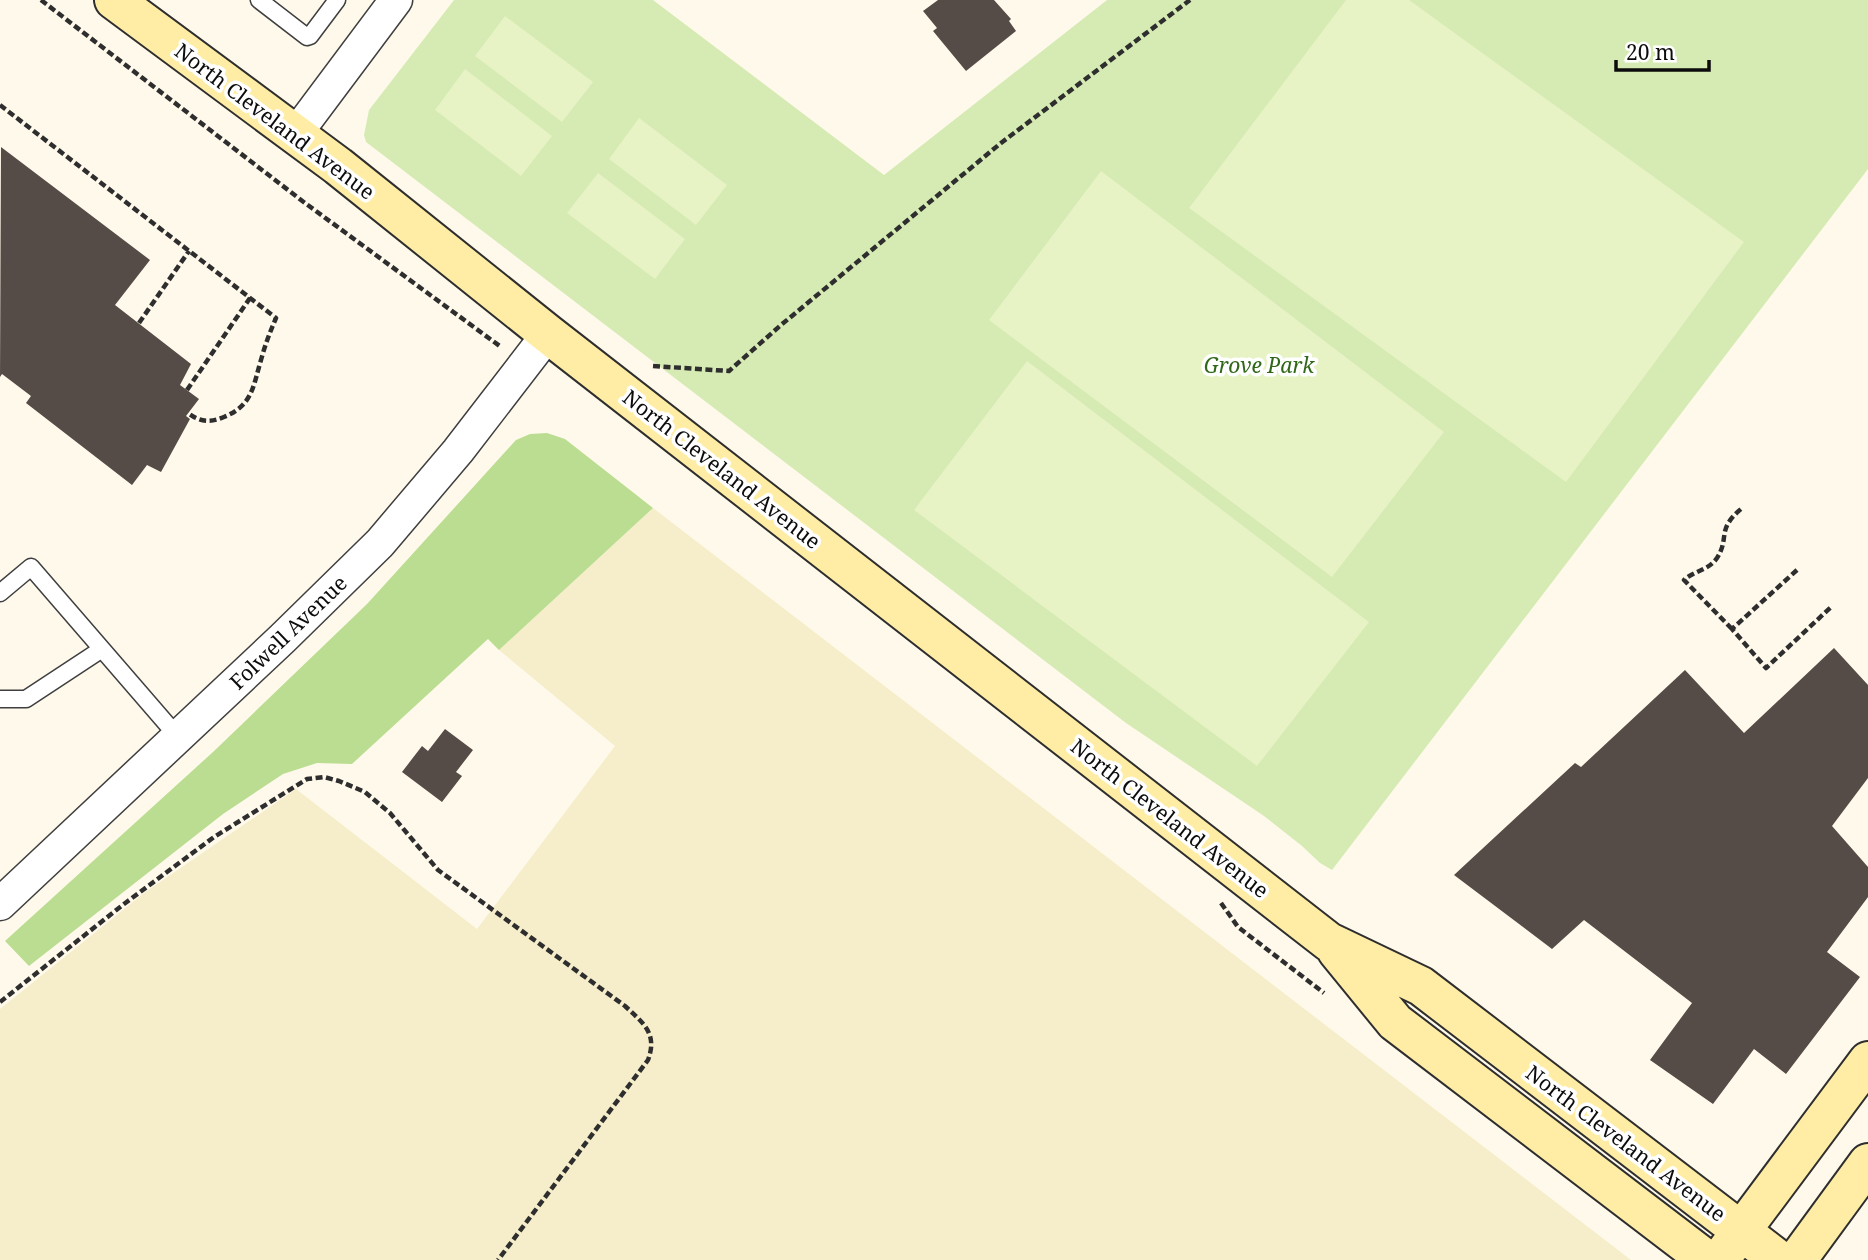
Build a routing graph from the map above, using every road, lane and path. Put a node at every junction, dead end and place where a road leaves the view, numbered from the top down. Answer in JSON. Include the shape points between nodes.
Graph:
{"nodes":[{"id":1,"x":41,"y":0,"type":"edge"},
{"id":2,"x":114,"y":0,"type":"edge"},
{"id":3,"x":259,"y":0,"type":"edge"},
{"id":4,"x":337,"y":0,"type":"edge"},
{"id":5,"x":396,"y":0,"type":"edge"},
{"id":6,"x":1190,"y":0,"type":"edge"},
{"id":7,"x":0,"y":106,"type":"edge"},
{"id":8,"x":295,"y":135,"type":"junction"},
{"id":9,"x":189,"y":251,"type":"junction"},
{"id":10,"x":250,"y":298,"type":"junction"},
{"id":11,"x":139,"y":323,"type":"dead end"},
{"id":12,"x":548,"y":334,"type":"junction"},
{"id":13,"x":500,"y":347,"type":"dead end"},
{"id":14,"x":653,"y":366,"type":"dead end"},
{"id":15,"x":187,"y":390,"type":"dead end"},
{"id":16,"x":188,"y":413,"type":"dead end"},
{"id":17,"x":1741,"y":509,"type":"dead end"},
{"id":18,"x":1797,"y":570,"type":"dead end"},
{"id":19,"x":0,"y":593,"type":"edge"},
{"id":20,"x":1830,"y":607,"type":"dead end"},
{"id":21,"x":1732,"y":629,"type":"junction"},
{"id":22,"x":102,"y":649,"type":"junction"},
{"id":23,"x":0,"y":699,"type":"edge"},
{"id":24,"x":178,"y":737,"type":"junction"},
{"id":25,"x":0,"y":904,"type":"edge"},
{"id":26,"x":1328,"y":942,"type":"junction"},
{"id":27,"x":0,"y":1002,"type":"edge"},
{"id":28,"x":1868,"y":1061,"type":"edge"},
{"id":29,"x":1868,"y":1163,"type":"edge"},
{"id":30,"x":1731,"y":1246,"type":"edge"},
{"id":31,"x":498,"y":1260,"type":"edge"},
{"id":32,"x":1707,"y":1260,"type":"edge"},
{"id":33,"x":1779,"y":1260,"type":"edge"},
{"id":34,"x":1797,"y":1260,"type":"edge"}],
"edges":[{"from":1,"to":13,"type":"path"},
{"from":2,"to":8,"type":"main road","name":"North Cleveland Avenue"},
{"from":3,"to":4,"type":"lane","via":[[307,37]]},
{"from":5,"to":8,"type":"street"},
{"from":6,"to":14,"type":"path","via":[[1001,143],[729,371]]},
{"from":7,"to":9,"type":"path"},
{"from":8,"to":12,"type":"main road","name":"North Cleveland Avenue"},
{"from":9,"to":10,"type":"path"},
{"from":9,"to":11,"type":"path"},
{"from":10,"to":15,"type":"path"},
{"from":10,"to":16,"type":"path","via":[[276,318],[255,386],[236,412],[218,420],[202,422]]},
{"from":12,"to":24,"type":"street","name":"Folwell Avenue","via":[[380,543]]},
{"from":12,"to":26,"type":"main road","name":"North Cleveland Avenue"},
{"from":17,"to":21,"type":"path","via":[[1728,520],[1716,560],[1684,580]]},
{"from":18,"to":21,"type":"path"},
{"from":19,"to":22,"type":"lane","via":[[31,567]]},
{"from":20,"to":21,"type":"path","via":[[1766,667]]},
{"from":22,"to":23,"type":"lane","via":[[26,699]]},
{"from":22,"to":24,"type":"lane"},
{"from":24,"to":25,"type":"street","name":"Folwell Avenue"},
{"from":26,"to":30,"type":"main road","name":"North Cleveland Avenue","via":[[1421,986]]},
{"from":26,"to":32,"type":"main road","name":"North Cleveland Avenue","via":[[1395,1022]]},
{"from":27,"to":31,"type":"path","via":[[214,837],[307,779],[339,780],[365,792],[390,813],[438,870],[625,1006],[652,1037],[648,1060]]},
{"from":28,"to":30,"type":"main road"},
{"from":29,"to":34,"type":"main road"},
{"from":30,"to":33,"type":"main road","name":"North Cleveland Avenue"}]}
